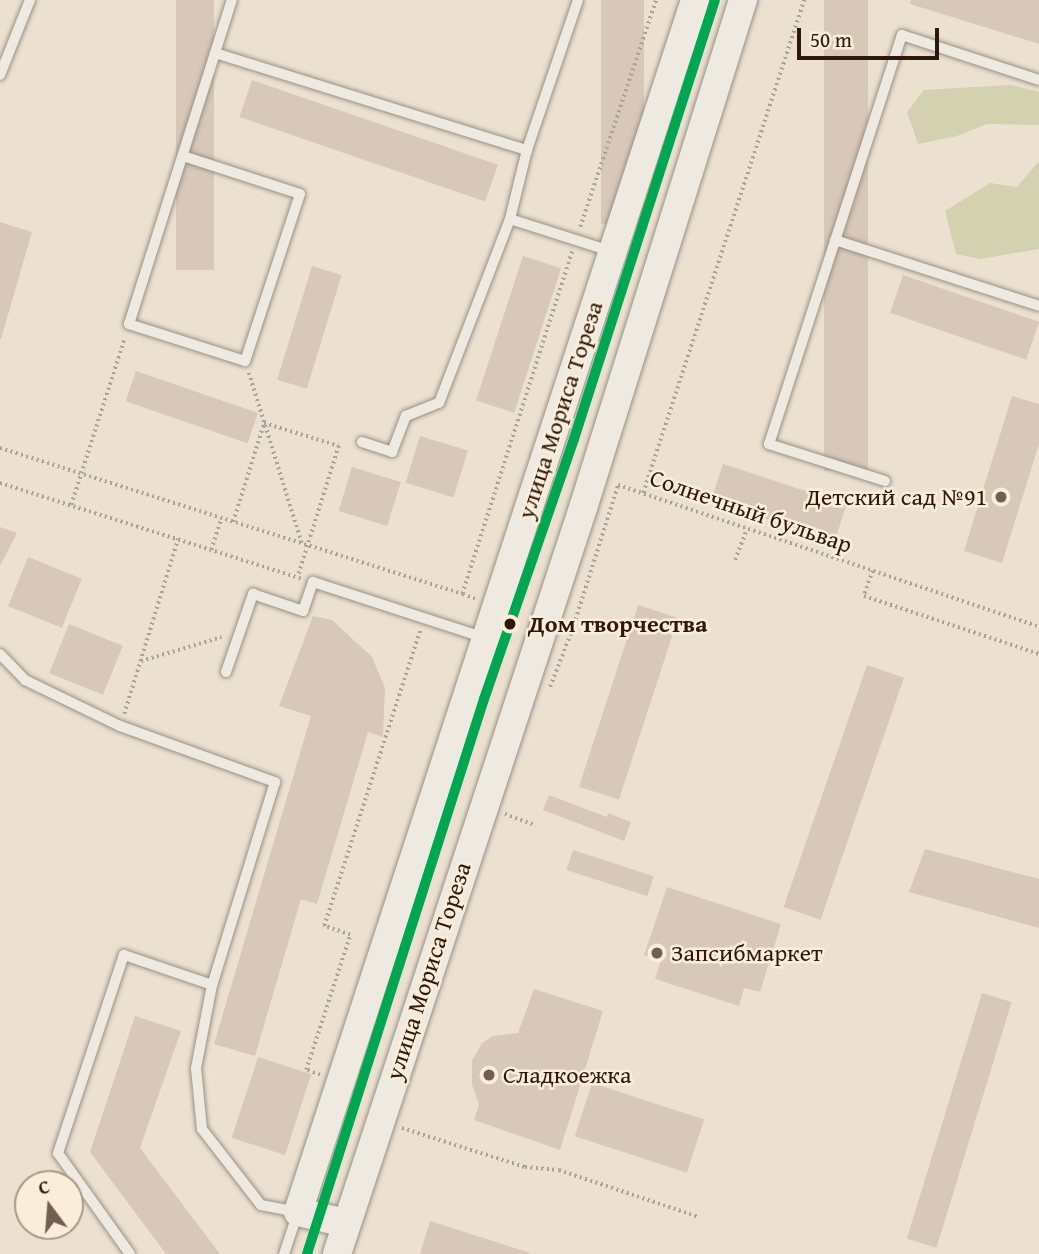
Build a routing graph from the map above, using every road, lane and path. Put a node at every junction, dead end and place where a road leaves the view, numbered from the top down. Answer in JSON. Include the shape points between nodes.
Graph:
{"nodes":[{"id":1,"x":30,"y":0,"type":"edge"},
{"id":2,"x":232,"y":0,"type":"edge"},
{"id":3,"x":578,"y":0,"type":"edge"},
{"id":4,"x":695,"y":0,"type":"edge"},
{"id":5,"x":743,"y":0,"type":"edge"},
{"id":6,"x":804,"y":0,"type":"edge"},
{"id":7,"x":215,"y":53,"type":"junction"},
{"id":8,"x":0,"y":75,"type":"edge"},
{"id":9,"x":1039,"y":80,"type":"edge"},
{"id":10,"x":527,"y":150,"type":"junction"},
{"id":11,"x":184,"y":156,"type":"junction"},
{"id":12,"x":510,"y":219,"type":"junction"},
{"id":13,"x":835,"y":240,"type":"junction"},
{"id":14,"x":612,"y":252,"type":"junction"},
{"id":15,"x":1039,"y":306,"type":"edge"},
{"id":16,"x":129,"y":324,"type":"junction"},
{"id":17,"x":246,"y":361,"type":"junction"},
{"id":18,"x":264,"y":423,"type":"junction"},
{"id":19,"x":362,"y":442,"type":"dead end"},
{"id":20,"x":0,"y":448,"type":"edge"},
{"id":21,"x":81,"y":473,"type":"junction"},
{"id":22,"x":885,"y":481,"type":"dead end"},
{"id":23,"x":0,"y":483,"type":"edge"},
{"id":24,"x":618,"y":485,"type":"dead end"},
{"id":25,"x":643,"y":493,"type":"junction"},
{"id":26,"x":71,"y":505,"type":"junction"},
{"id":27,"x":221,"y":518,"type":"junction"},
{"id":28,"x":233,"y":522,"type":"junction"},
{"id":29,"x":747,"y":528,"type":"junction"},
{"id":30,"x":178,"y":539,"type":"junction"},
{"id":31,"x":302,"y":544,"type":"junction"},
{"id":32,"x":308,"y":545,"type":"junction"},
{"id":33,"x":211,"y":550,"type":"junction"},
{"id":34,"x":735,"y":560,"type":"dead end"},
{"id":35,"x":873,"y":571,"type":"junction"},
{"id":36,"x":298,"y":578,"type":"junction"},
{"id":37,"x":313,"y":582,"type":"junction"},
{"id":38,"x":462,"y":594,"type":"dead end"},
{"id":39,"x":1039,"y":627,"type":"edge"},
{"id":40,"x":240,"y":631,"type":"junction"},
{"id":41,"x":485,"y":638,"type":"junction"},
{"id":42,"x":0,"y":654,"type":"edge"},
{"id":43,"x":1039,"y":654,"type":"edge"},
{"id":44,"x":141,"y":661,"type":"junction"},
{"id":45,"x":226,"y":672,"type":"dead end"},
{"id":46,"x":120,"y":726,"type":"junction"},
{"id":47,"x":503,"y":813,"type":"dead end"},
{"id":48,"x":536,"y":825,"type":"dead end"},
{"id":49,"x":212,"y":985,"type":"junction"},
{"id":50,"x":298,"y":1212,"type":"junction"},
{"id":51,"x":346,"y":1223,"type":"junction"},
{"id":52,"x":130,"y":1254,"type":"edge"},
{"id":53,"x":284,"y":1254,"type":"edge"},
{"id":54,"x":337,"y":1254,"type":"edge"}],
"edges":[{"from":1,"to":8,"type":"lane"},
{"from":2,"to":7,"type":"lane"},
{"from":3,"to":10,"type":"lane"},
{"from":4,"to":14,"type":"street","name":"улица Мориса Тореза"},
{"from":5,"to":51,"type":"street","name":"улица Мориса Тореза","via":[[583,508]]},
{"from":6,"to":25,"type":"path"},
{"from":7,"to":10,"type":"lane"},
{"from":7,"to":11,"type":"lane"},
{"from":9,"to":13,"type":"lane","via":[[902,35]]},
{"from":10,"to":12,"type":"lane"},
{"from":11,"to":16,"type":"lane"},
{"from":11,"to":17,"type":"lane","via":[[300,194]]},
{"from":12,"to":14,"type":"lane"},
{"from":12,"to":19,"type":"lane","via":[[439,403],[406,416],[392,452]]},
{"from":13,"to":15,"type":"lane"},
{"from":13,"to":22,"type":"lane","via":[[769,444]]},
{"from":14,"to":41,"type":"street","name":"улица Мориса Тореза"},
{"from":16,"to":17,"type":"lane"},
{"from":16,"to":21,"type":"path"},
{"from":17,"to":18,"type":"path"},
{"from":18,"to":28,"type":"path"},
{"from":18,"to":31,"type":"path"},
{"from":18,"to":32,"type":"path","via":[[339,446]]},
{"from":20,"to":21,"type":"path"},
{"from":21,"to":26,"type":"path"},
{"from":21,"to":27,"type":"path"},
{"from":23,"to":26,"type":"path"},
{"from":24,"to":25,"type":"path","name":"Солнечный бульвар"},
{"from":25,"to":29,"type":"path","name":"Солнечный бульвар"},
{"from":26,"to":30,"type":"path"},
{"from":27,"to":28,"type":"path"},
{"from":27,"to":33,"type":"path"},
{"from":28,"to":31,"type":"path"},
{"from":29,"to":34,"type":"path"},
{"from":29,"to":35,"type":"path","name":"Солнечный бульвар"},
{"from":30,"to":33,"type":"path"},
{"from":30,"to":44,"type":"path"},
{"from":31,"to":32,"type":"path"},
{"from":32,"to":36,"type":"path"},
{"from":32,"to":38,"type":"path"},
{"from":33,"to":36,"type":"path"},
{"from":35,"to":39,"type":"path","name":"Солнечный бульвар"},
{"from":35,"to":43,"type":"path","name":"Солнечный бульвар","via":[[864,596]]},
{"from":36,"to":37,"type":"path"},
{"from":37,"to":40,"type":"lane","via":[[303,611],[253,594]]},
{"from":37,"to":41,"type":"lane"},
{"from":40,"to":44,"type":"path"},
{"from":40,"to":45,"type":"lane"},
{"from":41,"to":50,"type":"street","name":"улица Мориса Тореза"},
{"from":42,"to":46,"type":"lane","via":[[25,680]]},
{"from":44,"to":46,"type":"path"},
{"from":46,"to":49,"type":"lane","via":[[275,782]]},
{"from":47,"to":48,"type":"path"},
{"from":49,"to":50,"type":"lane","via":[[196,1068],[202,1129],[261,1205]]},
{"from":49,"to":52,"type":"lane","via":[[124,955],[58,1153]]},
{"from":50,"to":51,"type":"street"},
{"from":50,"to":53,"type":"lane"},
{"from":51,"to":54,"type":"street","name":"улица Мориса Тореза"}]}
